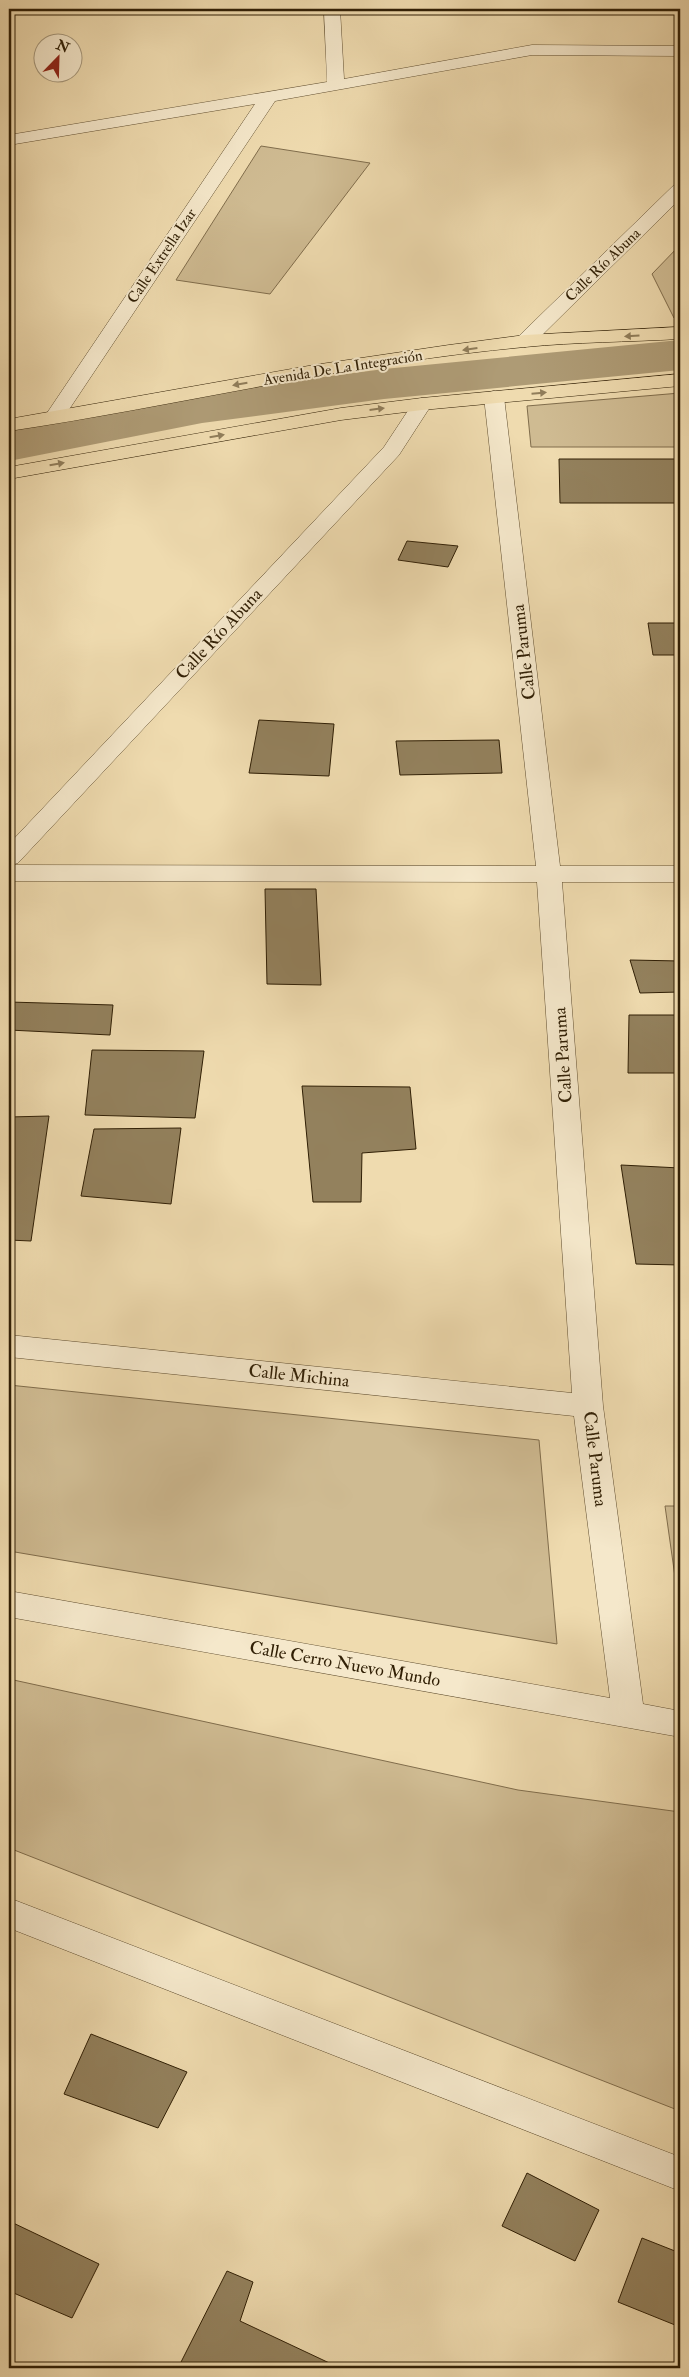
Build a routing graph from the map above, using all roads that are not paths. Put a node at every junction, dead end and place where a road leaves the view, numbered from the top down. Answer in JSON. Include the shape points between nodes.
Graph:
{"nodes":[{"id":1,"x":332,"y":9,"type":"edge"},
{"id":2,"x":680,"y":51,"type":"edge"},
{"id":3,"x":336,"y":85,"type":"junction"},
{"id":4,"x":269,"y":96,"type":"junction"},
{"id":5,"x":9,"y":140,"type":"edge"},
{"id":6,"x":680,"y":189,"type":"edge"},
{"id":7,"x":680,"y":333,"type":"edge"},
{"id":8,"x":525,"y":341,"type":"junction"},
{"id":9,"x":680,"y":380,"type":"edge"},
{"id":10,"x":494,"y":397,"type":"junction"},
{"id":11,"x":422,"y":404,"type":"junction"},
{"id":12,"x":55,"y":416,"type":"junction"},
{"id":13,"x":9,"y":425,"type":"edge"},
{"id":14,"x":9,"y":473,"type":"edge"},
{"id":15,"x":9,"y":858,"type":"edge"},
{"id":16,"x":9,"y":873,"type":"edge"},
{"id":17,"x":549,"y":873,"type":"junction"},
{"id":18,"x":680,"y":874,"type":"edge"},
{"id":19,"x":9,"y":1346,"type":"edge"},
{"id":20,"x":588,"y":1406,"type":"junction"},
{"id":21,"x":9,"y":1604,"type":"edge"},
{"id":22,"x":628,"y":1714,"type":"junction"},
{"id":23,"x":680,"y":1724,"type":"edge"},
{"id":24,"x":9,"y":1912,"type":"edge"},
{"id":25,"x":680,"y":2174,"type":"edge"}],
"edges":[{"from":1,"to":3,"type":"street"},
{"from":2,"to":3,"type":"street","via":[[532,50]]},
{"from":3,"to":4,"type":"street"},
{"from":4,"to":5,"type":"street"},
{"from":4,"to":12,"type":"street","name":"Calle Extrella Izar"},
{"from":6,"to":8,"type":"street","name":"Calle Río Abuna"},
{"from":7,"to":8,"type":"main road","name":"Avenida De La Integración","one_way":true},
{"from":8,"to":12,"type":"main road","name":"Avenida De La Integración","one_way":true,"via":[[314,371]]},
{"from":10,"to":9,"type":"main road","one_way":true},
{"from":10,"to":11,"type":"main road"},
{"from":10,"to":17,"type":"street","name":"Calle Paruma"},
{"from":14,"to":11,"type":"main road","one_way":true,"via":[[342,414]]},
{"from":11,"to":15,"type":"street","name":"Calle Río Abuna","via":[[392,451]]},
{"from":12,"to":13,"type":"main road","name":"Avenida De La Integración"},
{"from":16,"to":17,"type":"street"},
{"from":17,"to":18,"type":"street"},
{"from":17,"to":20,"type":"street","name":"Calle Paruma"},
{"from":19,"to":20,"type":"street","name":"Calle Michina"},
{"from":20,"to":22,"type":"street","name":"Calle Paruma"},
{"from":21,"to":22,"type":"street","name":"Calle Cerro Nuevo Mundo"},
{"from":22,"to":23,"type":"street","name":"Calle Cerro Nuevo Mundo"},
{"from":24,"to":25,"type":"street"}]}
